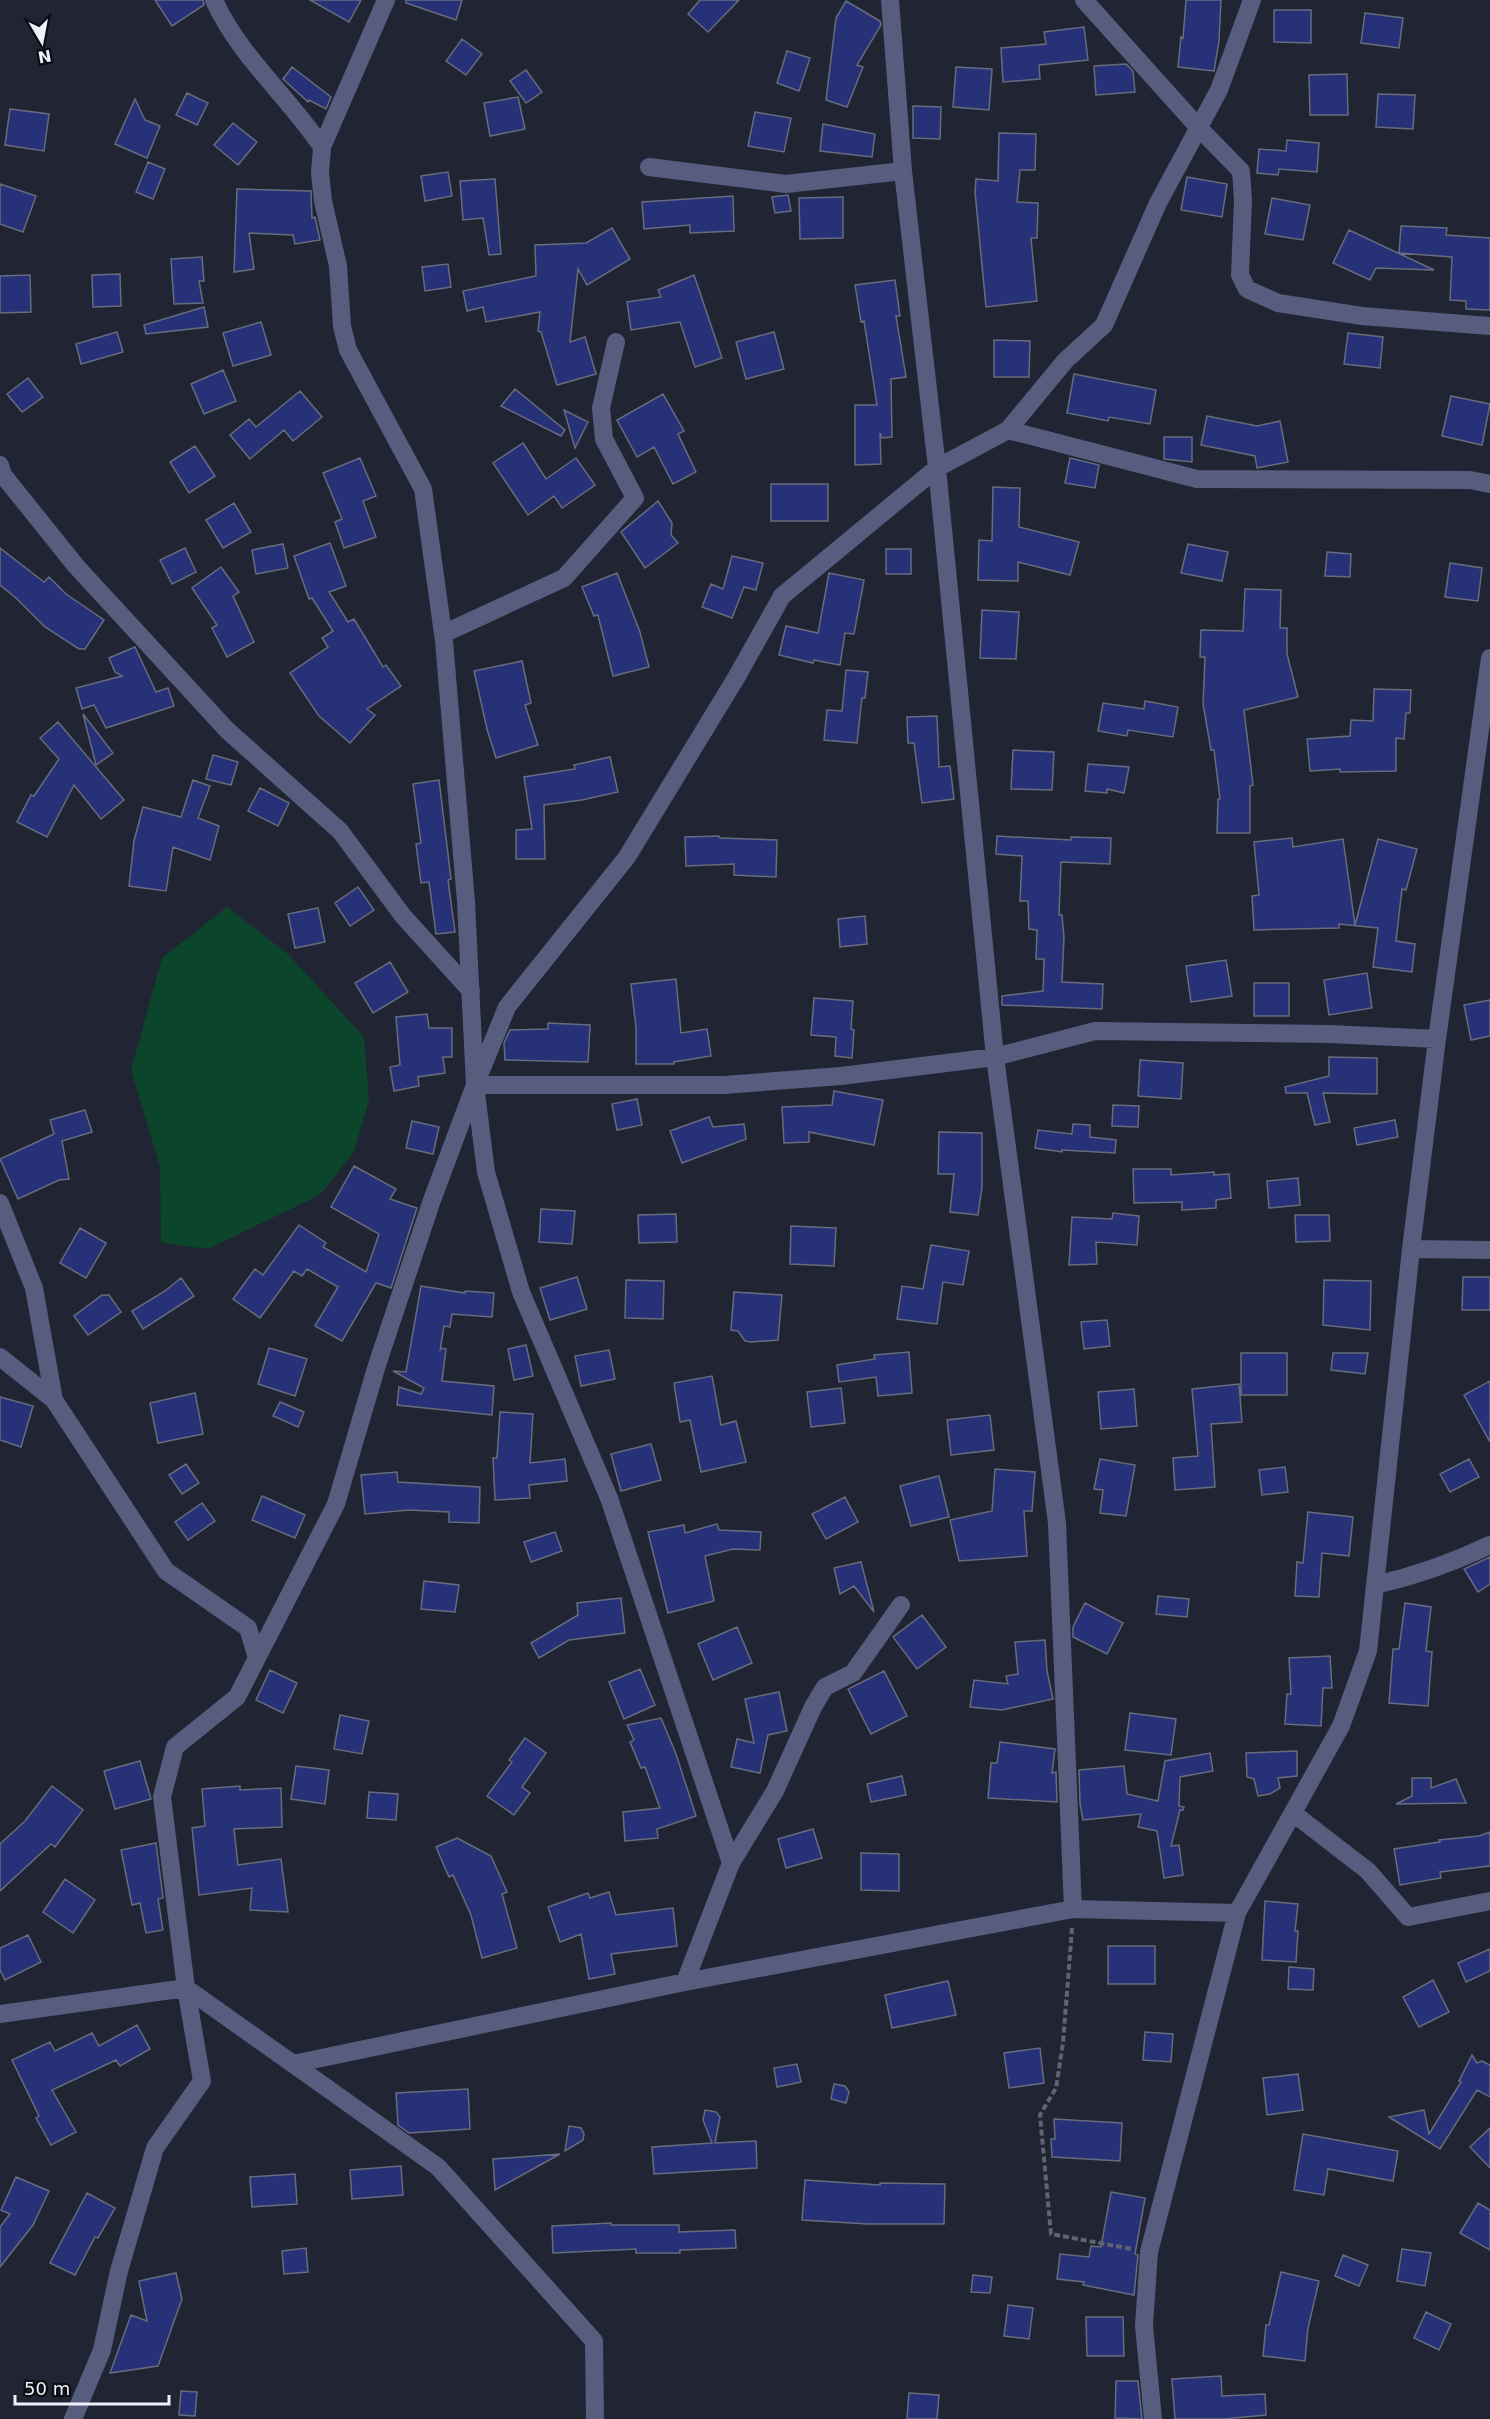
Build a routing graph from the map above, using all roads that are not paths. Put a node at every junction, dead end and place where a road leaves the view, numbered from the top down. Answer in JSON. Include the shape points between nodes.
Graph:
{"nodes":[{"id":1,"x":214,"y":0,"type":"edge"},
{"id":2,"x":386,"y":0,"type":"edge"},
{"id":3,"x":890,"y":0,"type":"edge"},
{"id":4,"x":1084,"y":0,"type":"edge"},
{"id":5,"x":1252,"y":0,"type":"edge"},
{"id":6,"x":1199,"y":128,"type":"junction"},
{"id":7,"x":322,"y":147,"type":"junction"},
{"id":8,"x":648,"y":167,"type":"dead end"},
{"id":9,"x":903,"y":171,"type":"junction"},
{"id":10,"x":1490,"y":326,"type":"edge"},
{"id":11,"x":616,"y":342,"type":"dead end"},
{"id":12,"x":1008,"y":430,"type":"junction"},
{"id":13,"x":937,"y":468,"type":"junction"},
{"id":14,"x":1,"y":471,"type":"edge"},
{"id":15,"x":1490,"y":484,"type":"edge"},
{"id":16,"x":443,"y":634,"type":"junction"},
{"id":17,"x":1490,"y":658,"type":"edge"},
{"id":18,"x":471,"y":991,"type":"junction"},
{"id":19,"x":1437,"y":1040,"type":"junction"},
{"id":20,"x":995,"y":1057,"type":"junction"},
{"id":21,"x":475,"y":1085,"type":"junction"},
{"id":22,"x":0,"y":1203,"type":"edge"},
{"id":23,"x":1411,"y":1249,"type":"junction"},
{"id":24,"x":1490,"y":1250,"type":"edge"},
{"id":25,"x":0,"y":1357,"type":"edge"},
{"id":26,"x":54,"y":1400,"type":"junction"},
{"id":27,"x":1490,"y":1545,"type":"edge"},
{"id":28,"x":1375,"y":1585,"type":"junction"},
{"id":29,"x":901,"y":1605,"type":"dead end"},
{"id":30,"x":257,"y":1658,"type":"junction"},
{"id":31,"x":1293,"y":1813,"type":"junction"},
{"id":32,"x":731,"y":1863,"type":"junction"},
{"id":33,"x":1490,"y":1901,"type":"edge"},
{"id":34,"x":1073,"y":1909,"type":"junction"},
{"id":35,"x":1237,"y":1913,"type":"junction"},
{"id":36,"x":685,"y":1982,"type":"junction"},
{"id":37,"x":186,"y":1988,"type":"junction"},
{"id":38,"x":0,"y":2014,"type":"edge"},
{"id":39,"x":293,"y":2064,"type":"junction"},
{"id":40,"x":73,"y":2419,"type":"edge"},
{"id":41,"x":595,"y":2419,"type":"edge"},
{"id":42,"x":1153,"y":2419,"type":"edge"}],
"edges":[{"from":1,"to":7,"type":"street","via":[[237,39]]},
{"from":2,"to":7,"type":"street"},
{"from":3,"to":9,"type":"street"},
{"from":4,"to":6,"type":"street"},
{"from":5,"to":6,"type":"street","via":[[1219,90]]},
{"from":6,"to":10,"type":"street","via":[[1241,171],[1240,275],[1247,290],[1278,303],[1362,316]]},
{"from":6,"to":12,"type":"street","via":[[1158,203],[1104,325],[1065,361]]},
{"from":7,"to":16,"type":"street","via":[[322,201],[338,267],[342,326],[348,350],[423,489]]},
{"from":8,"to":9,"type":"street","via":[[786,184]]},
{"from":9,"to":13,"type":"street"},
{"from":11,"to":16,"type":"street","via":[[601,408],[604,439],[635,498],[564,578]]},
{"from":12,"to":13,"type":"street"},
{"from":12,"to":15,"type":"street","via":[[1197,480],[1470,480]]},
{"from":13,"to":20,"type":"street"},
{"from":13,"to":21,"type":"street","via":[[782,596],[627,857],[507,1007]]},
{"from":14,"to":18,"type":"street","via":[[76,566],[227,730],[340,831],[403,916]]},
{"from":16,"to":18,"type":"street"},
{"from":17,"to":19,"type":"street"},
{"from":18,"to":21,"type":"street"},
{"from":19,"to":20,"type":"street","via":[[1095,1031]]},
{"from":19,"to":23,"type":"street"},
{"from":20,"to":21,"type":"street","via":[[841,1076],[724,1085]]},
{"from":20,"to":34,"type":"street","via":[[1057,1523]]},
{"from":21,"to":30,"type":"street","via":[[377,1365],[336,1504]]},
{"from":21,"to":32,"type":"street","via":[[486,1172],[521,1292],[609,1498]]},
{"from":22,"to":26,"type":"street","via":[[34,1288]]},
{"from":23,"to":24,"type":"street"},
{"from":23,"to":28,"type":"street"},
{"from":25,"to":26,"type":"street"},
{"from":26,"to":30,"type":"street","via":[[166,1571],[248,1628]]},
{"from":27,"to":28,"type":"street","via":[[1445,1566]]},
{"from":28,"to":31,"type":"street","via":[[1368,1651],[1341,1725]]},
{"from":29,"to":32,"type":"street","via":[[853,1673],[825,1687],[775,1791]]},
{"from":30,"to":37,"type":"street","via":[[237,1697],[175,1747],[162,1797]]},
{"from":31,"to":33,"type":"street","via":[[1368,1870],[1408,1917]]},
{"from":31,"to":35,"type":"street"},
{"from":32,"to":36,"type":"street"},
{"from":34,"to":35,"type":"street"},
{"from":34,"to":36,"type":"street"},
{"from":35,"to":42,"type":"street","via":[[1149,2252],[1144,2326]]},
{"from":36,"to":39,"type":"street"},
{"from":37,"to":38,"type":"street"},
{"from":37,"to":39,"type":"street"},
{"from":37,"to":40,"type":"street","via":[[202,2081],[155,2148],[118,2271],[102,2350]]},
{"from":39,"to":41,"type":"street","via":[[438,2167],[594,2341]]}]}
